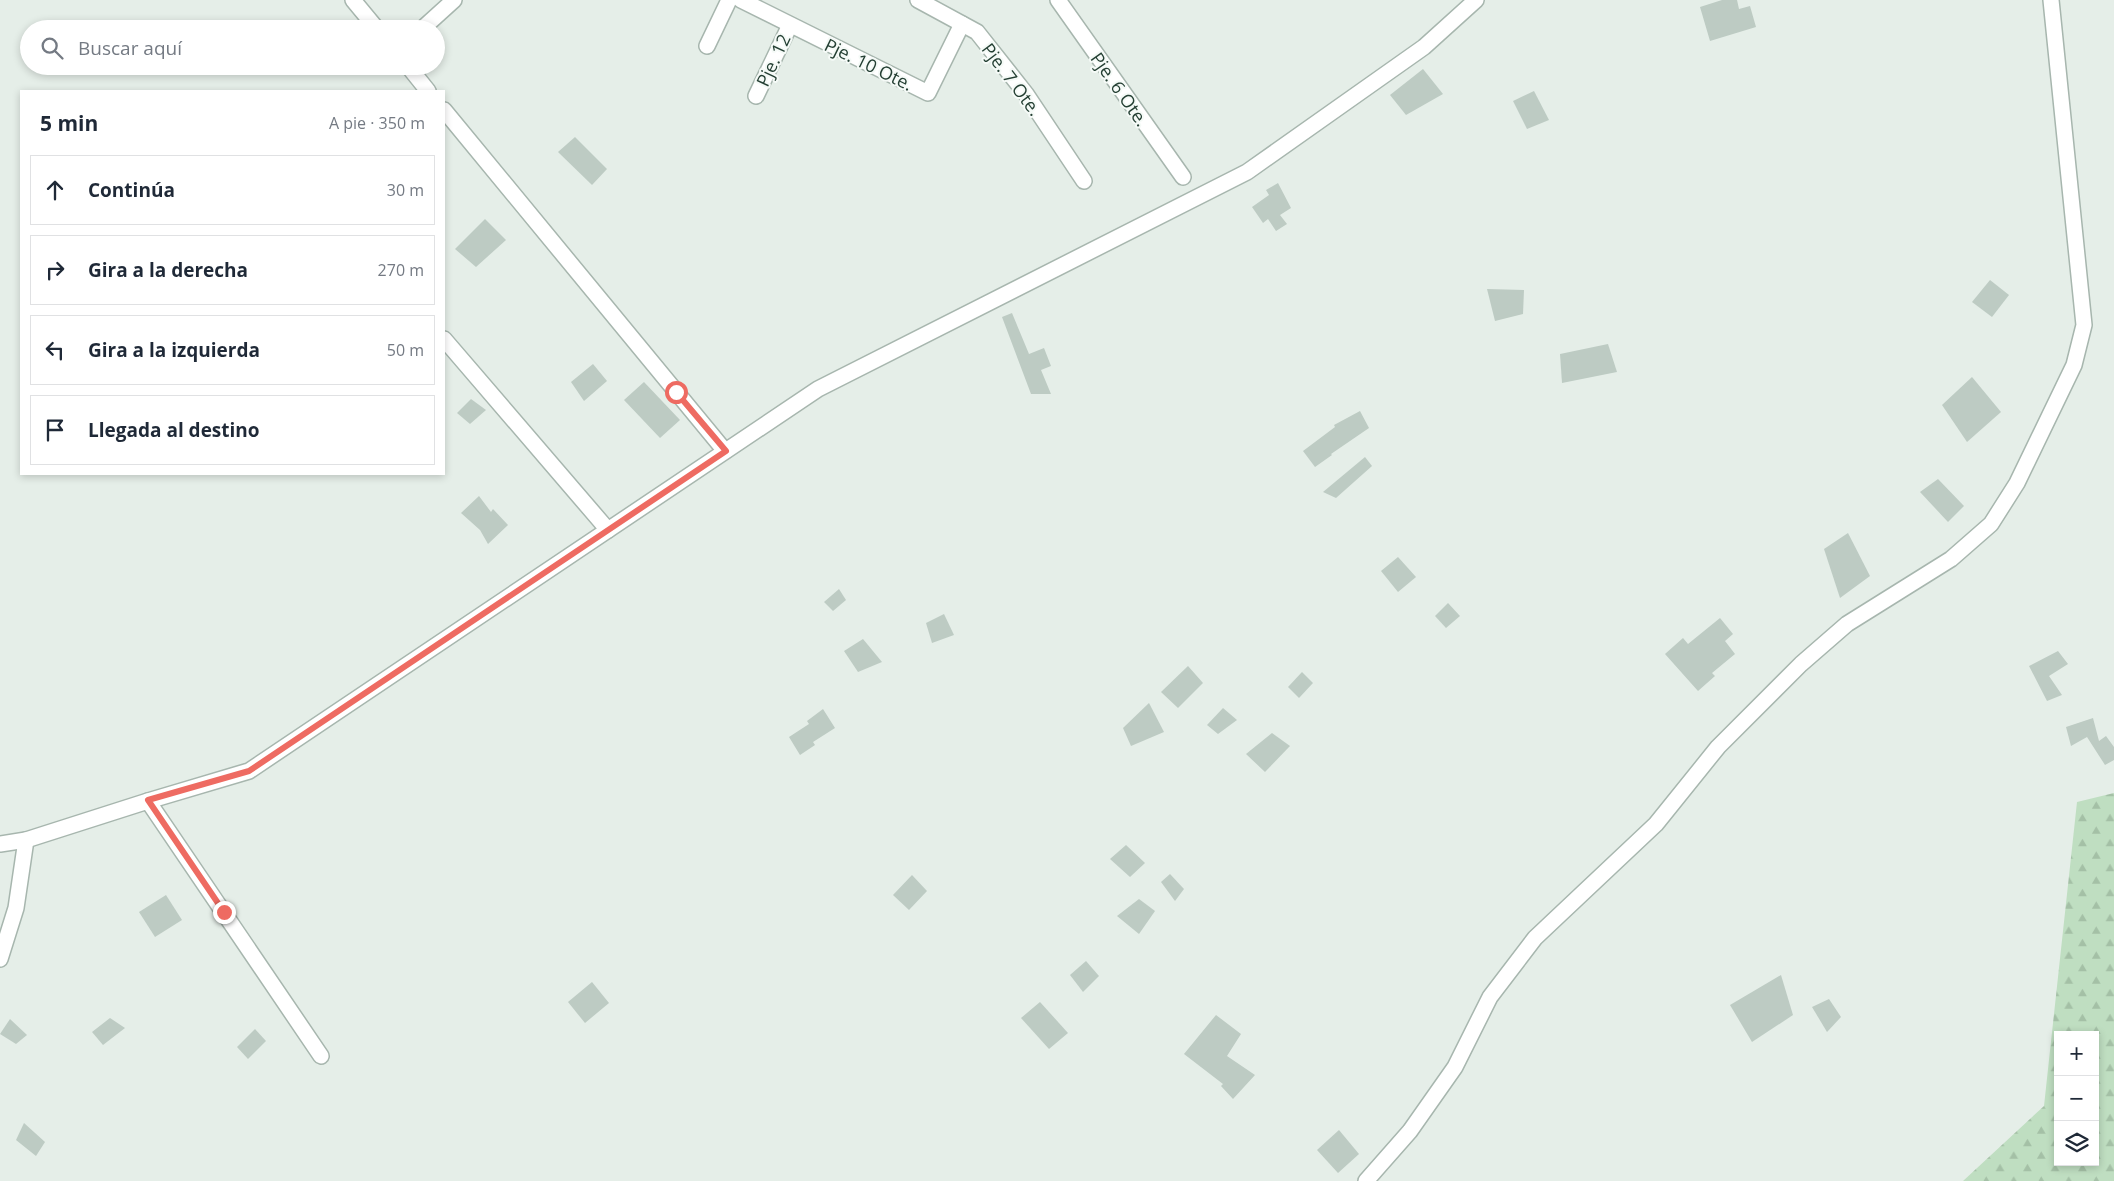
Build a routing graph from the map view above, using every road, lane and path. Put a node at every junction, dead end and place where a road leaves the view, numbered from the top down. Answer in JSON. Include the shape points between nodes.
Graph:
{"nodes":[{"id":1,"x":353,"y":0,"type":"edge"},
{"id":2,"x":454,"y":0,"type":"edge"},
{"id":3,"x":729,"y":0,"type":"edge"},
{"id":4,"x":741,"y":0,"type":"edge"},
{"id":5,"x":918,"y":0,"type":"edge"},
{"id":6,"x":1058,"y":0,"type":"edge"},
{"id":7,"x":1476,"y":0,"type":"edge"},
{"id":8,"x":2051,"y":0,"type":"edge"},
{"id":9,"x":370,"y":20,"type":"edge"},
{"id":10,"x":432,"y":20,"type":"edge"},
{"id":11,"x":790,"y":24,"type":"junction"},
{"id":12,"x":962,"y":24,"type":"junction"},
{"id":13,"x":707,"y":46,"type":"dead end"},
{"id":14,"x":415,"y":75,"type":"edge"},
{"id":15,"x":427,"y":90,"type":"edge"},
{"id":16,"x":756,"y":96,"type":"dead end"},
{"id":17,"x":445,"y":111,"type":"edge"},
{"id":18,"x":1183,"y":177,"type":"dead end"},
{"id":19,"x":1084,"y":181,"type":"dead end"},
{"id":20,"x":445,"y":339,"type":"edge"},
{"id":21,"x":726,"y":451,"type":"junction"},
{"id":22,"x":608,"y":530,"type":"junction"},
{"id":23,"x":148,"y":800,"type":"junction"},
{"id":24,"x":26,"y":840,"type":"junction"},
{"id":25,"x":0,"y":844,"type":"edge"},
{"id":26,"x":0,"y":959,"type":"edge"},
{"id":27,"x":321,"y":1056,"type":"dead end"},
{"id":28,"x":1366,"y":1181,"type":"edge"}],
"edges":[{"from":1,"to":9,"type":"street"},
{"from":2,"to":10,"type":"street"},
{"from":3,"to":13,"type":"street"},
{"from":4,"to":11,"type":"street","name":"Pje. 10 Ote."},
{"from":5,"to":12,"type":"street","name":"Pje. 7 Ote."},
{"from":6,"to":18,"type":"street","name":"Pje. 6 Ote."},
{"from":7,"to":21,"type":"street","via":[[1424,47],[1247,172],[818,389]]},
{"from":8,"to":28,"type":"street","via":[[2084,326],[2074,365],[2017,483],[1990,524],[1951,559],[1847,624],[1801,664],[1718,747],[1656,824],[1535,938],[1490,997],[1455,1067],[1410,1131]]},
{"from":11,"to":12,"type":"street","name":"Pje. 10 Ote.","via":[[928,93]]},
{"from":11,"to":16,"type":"street","name":"Pje. 12"},
{"from":12,"to":19,"type":"street","name":"Pje. 7 Ote.","via":[[977,32],[996,55]]},
{"from":14,"to":15,"type":"street"},
{"from":17,"to":21,"type":"street"},
{"from":20,"to":22,"type":"street"},
{"from":21,"to":22,"type":"street"},
{"from":22,"to":23,"type":"street","via":[[249,771]]},
{"from":23,"to":24,"type":"street"},
{"from":23,"to":27,"type":"street"},
{"from":24,"to":25,"type":"street"},
{"from":24,"to":26,"type":"street","via":[[16,908]]}]}
